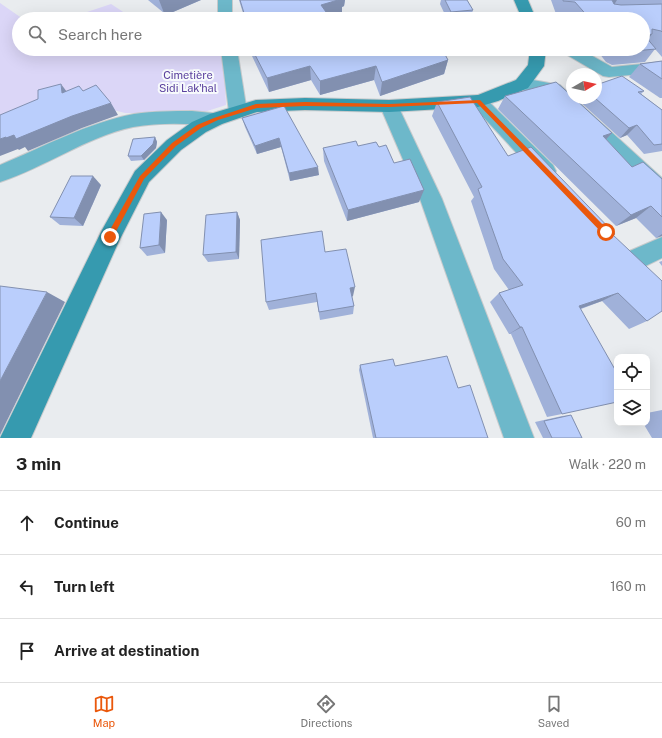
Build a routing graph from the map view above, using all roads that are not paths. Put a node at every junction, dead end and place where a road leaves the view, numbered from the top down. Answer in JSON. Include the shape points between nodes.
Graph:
{"nodes":[{"id":1,"x":225,"y":0,"type":"edge"},
{"id":2,"x":521,"y":0,"type":"edge"},
{"id":3,"x":225,"y":12,"type":"edge"},
{"id":4,"x":527,"y":12,"type":"edge"},
{"id":5,"x":650,"y":55,"type":"edge"},
{"id":6,"x":230,"y":56,"type":"edge"},
{"id":7,"x":537,"y":56,"type":"edge"},
{"id":8,"x":578,"y":56,"type":"edge"},
{"id":9,"x":662,"y":67,"type":"edge"},
{"id":10,"x":594,"y":68,"type":"edge"},
{"id":11,"x":602,"y":74,"type":"edge"},
{"id":12,"x":522,"y":84,"type":"junction"},
{"id":13,"x":626,"y":85,"type":"edge"},
{"id":14,"x":566,"y":86,"type":"edge"},
{"id":15,"x":554,"y":90,"type":"junction"},
{"id":16,"x":478,"y":101,"type":"junction"},
{"id":17,"x":389,"y":106,"type":"junction"},
{"id":18,"x":238,"y":112,"type":"junction"},
{"id":19,"x":216,"y":119,"type":"junction"},
{"id":20,"x":0,"y":174,"type":"edge"},
{"id":21,"x":561,"y":187,"type":"edge"},
{"id":22,"x":662,"y":191,"type":"edge"},
{"id":23,"x":662,"y":247,"type":"edge"},
{"id":24,"x":634,"y":262,"type":"edge"},
{"id":25,"x":15,"y":438,"type":"edge"},
{"id":26,"x":519,"y":438,"type":"edge"}],
"edges":[{"from":1,"to":3,"type":"street"},
{"from":2,"to":4,"type":"main road"},
{"from":5,"to":9,"type":"street"},
{"from":6,"to":18,"type":"street"},
{"from":7,"to":12,"type":"main road","via":[[536,66]]},
{"from":8,"to":10,"type":"street"},
{"from":9,"to":11,"type":"street"},
{"from":11,"to":13,"type":"street"},
{"from":12,"to":15,"type":"street"},
{"from":12,"to":16,"type":"main road"},
{"from":14,"to":15,"type":"street"},
{"from":15,"to":22,"type":"street"},
{"from":16,"to":17,"type":"main road"},
{"from":16,"to":21,"type":"street"},
{"from":17,"to":18,"type":"main road","via":[[305,104],[256,106]]},
{"from":17,"to":26,"type":"street","via":[[431,199]]},
{"from":18,"to":19,"type":"main road"},
{"from":19,"to":20,"type":"street","via":[[174,117],[122,124]]},
{"from":19,"to":25,"type":"main road","via":[[199,127],[174,145],[142,177],[110,237]]},
{"from":23,"to":24,"type":"street"}]}
